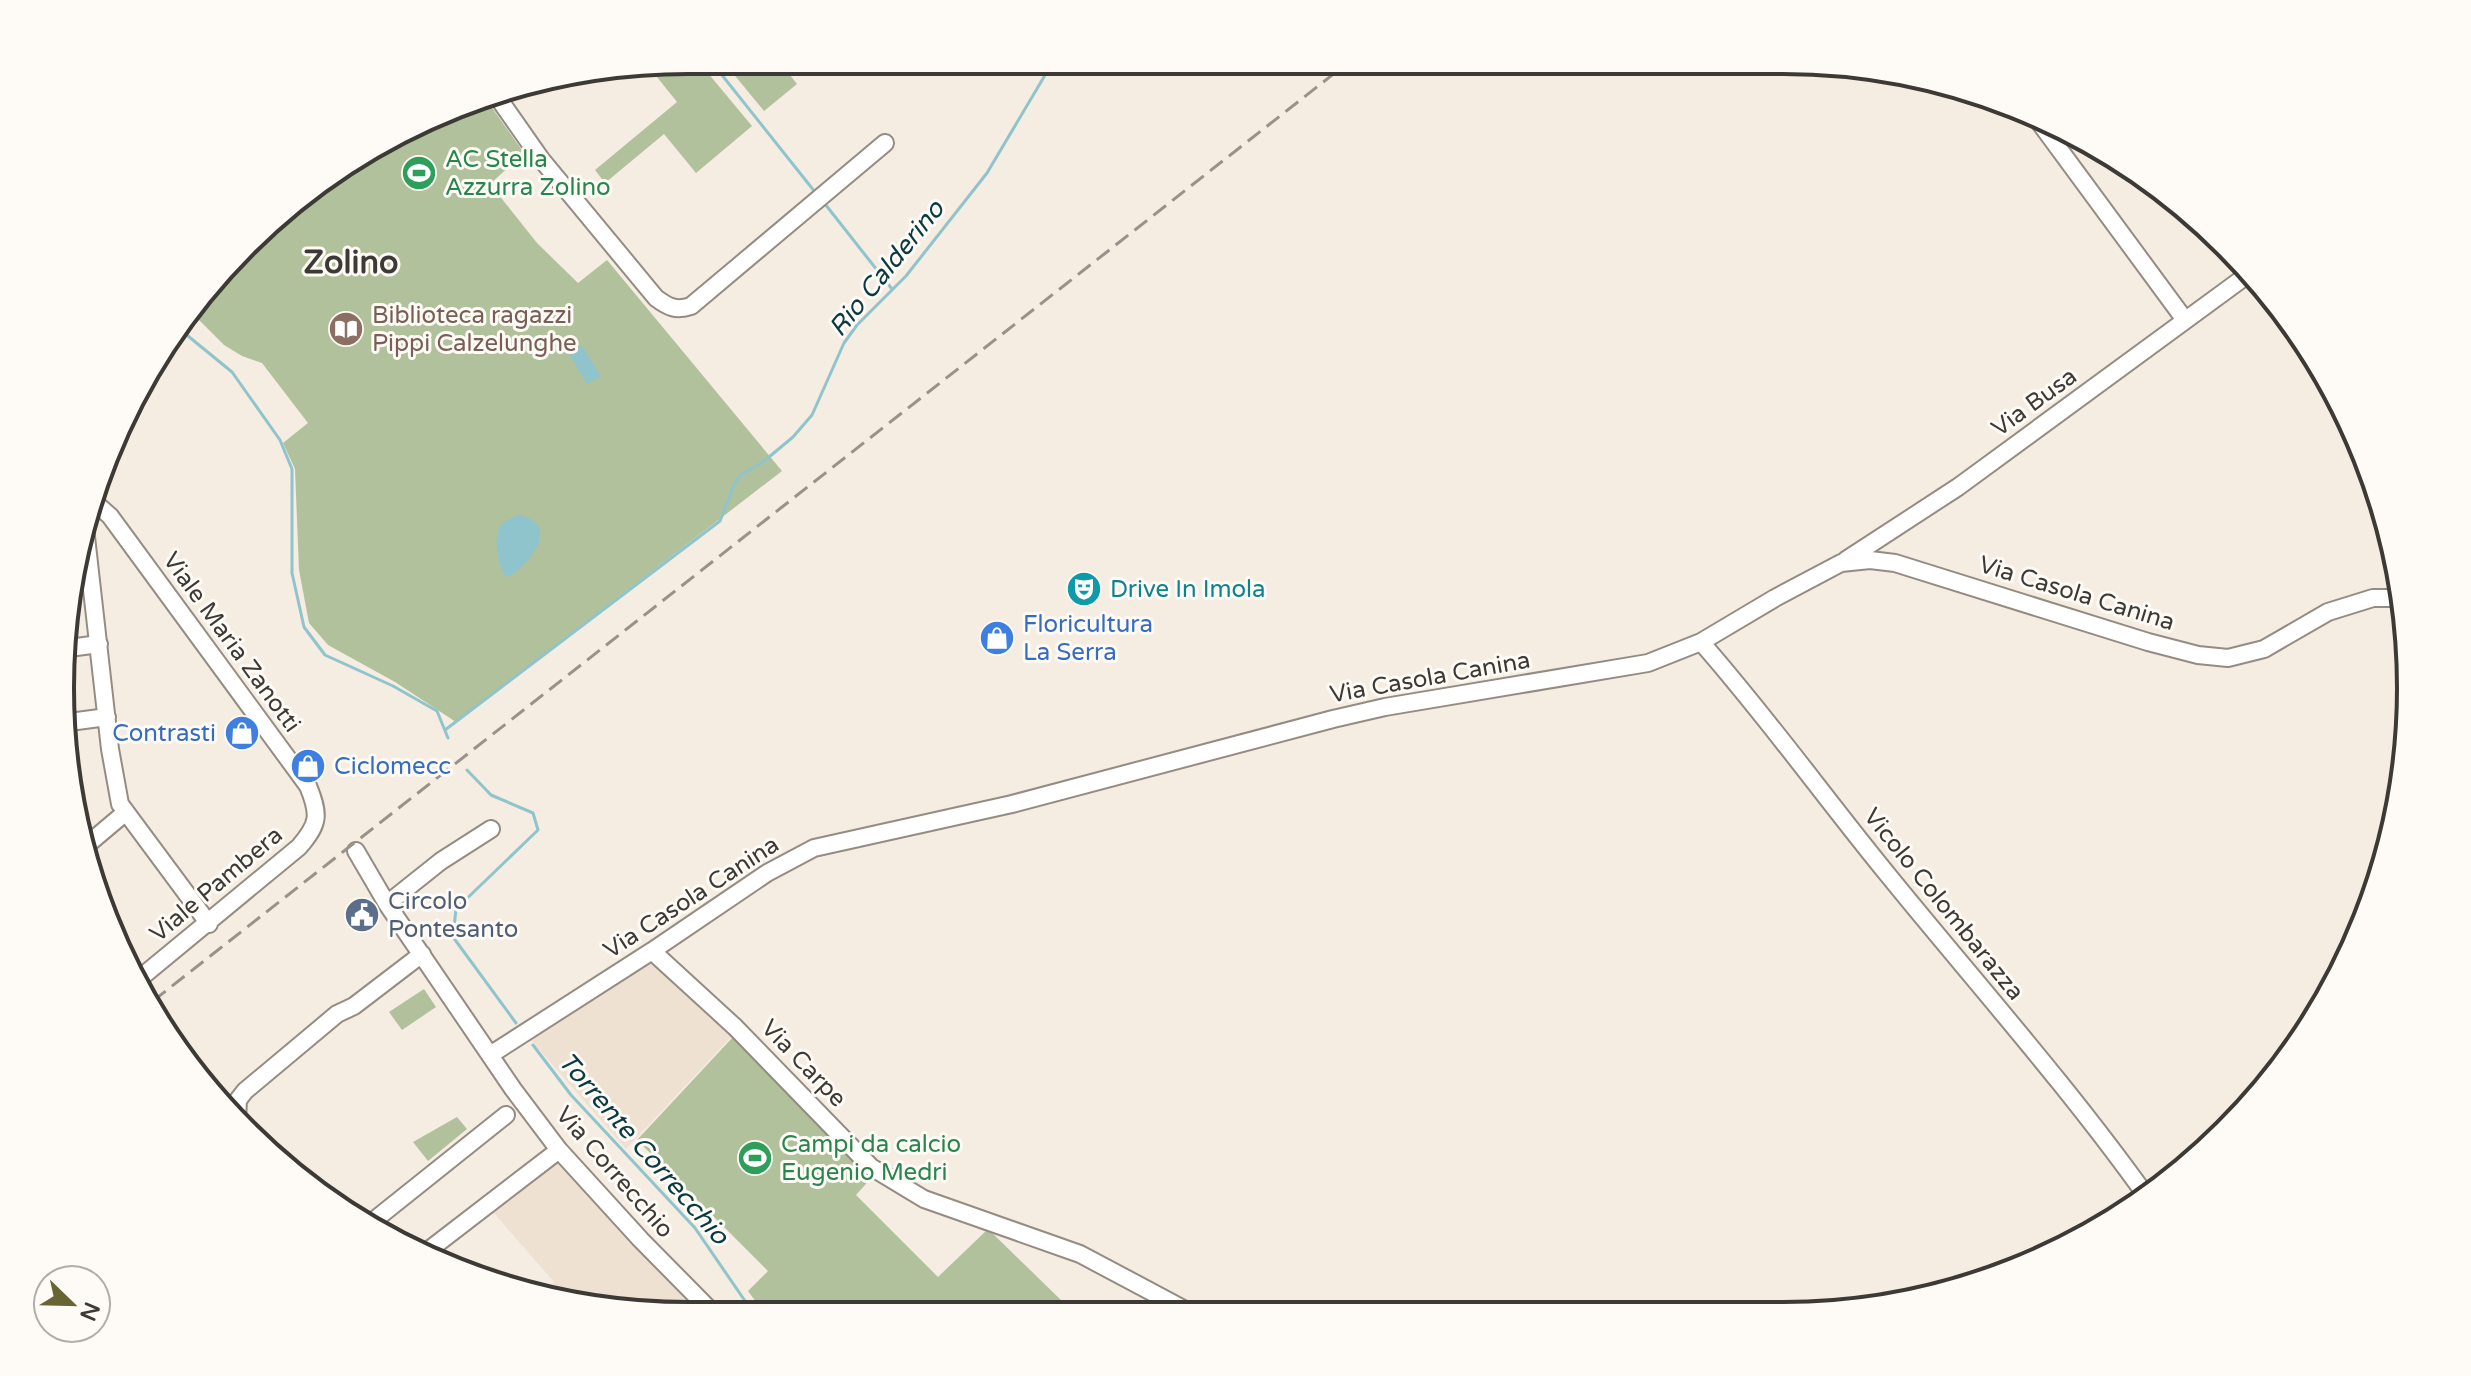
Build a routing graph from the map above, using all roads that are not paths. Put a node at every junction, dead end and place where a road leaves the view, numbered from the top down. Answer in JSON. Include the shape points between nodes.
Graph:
{"nodes":[{"id":1,"x":502,"y":104,"type":"edge"},
{"id":2,"x":2048,"y":134,"type":"edge"},
{"id":3,"x":885,"y":143,"type":"dead end"},
{"id":4,"x":2241,"y":279,"type":"edge"},
{"id":5,"x":2185,"y":320,"type":"junction"},
{"id":6,"x":101,"y":510,"type":"edge"},
{"id":7,"x":1841,"y":563,"type":"junction"},
{"id":8,"x":85,"y":574,"type":"edge"},
{"id":9,"x":2390,"y":598,"type":"edge"},
{"id":10,"x":1701,"y":642,"type":"junction"},
{"id":11,"x":99,"y":644,"type":"junction"},
{"id":12,"x":75,"y":647,"type":"edge"},
{"id":13,"x":107,"y":717,"type":"junction"},
{"id":14,"x":75,"y":721,"type":"edge"},
{"id":15,"x":126,"y":812,"type":"junction"},
{"id":16,"x":316,"y":819,"type":"joint"},
{"id":17,"x":491,"y":829,"type":"dead end"},
{"id":18,"x":93,"y":840,"type":"edge"},
{"id":19,"x":356,"y":851,"type":"dead end"},
{"id":20,"x":387,"y":904,"type":"junction"},
{"id":21,"x":209,"y":924,"type":"junction"},
{"id":22,"x":652,"y":951,"type":"junction"},
{"id":23,"x":422,"y":954,"type":"junction"},
{"id":24,"x":145,"y":974,"type":"edge"},
{"id":25,"x":490,"y":1055,"type":"junction"},
{"id":26,"x":238,"y":1105,"type":"edge"},
{"id":27,"x":506,"y":1115,"type":"dead end"},
{"id":28,"x":559,"y":1150,"type":"junction"},
{"id":29,"x":2140,"y":1187,"type":"edge"},
{"id":30,"x":377,"y":1218,"type":"edge"},
{"id":31,"x":433,"y":1247,"type":"edge"},
{"id":32,"x":702,"y":1302,"type":"edge"},
{"id":33,"x":1170,"y":1302,"type":"edge"}],
"edges":[{"from":1,"to":3,"type":"street","via":[[541,159],[669,308],[691,306]]},
{"from":2,"to":5,"type":"street"},
{"from":4,"to":5,"type":"street","name":"Via Busa"},
{"from":5,"to":7,"type":"street","name":"Via Busa","via":[[1910,521]]},
{"from":6,"to":16,"type":"street","name":"Viale Maria Zanotti","via":[[308,786]]},
{"from":7,"to":9,"type":"street","name":"Via Casola Canina","via":[[1895,563],[2148,642],[2228,658],[2264,649],[2328,612]]},
{"from":7,"to":10,"type":"street","name":"Via Casola Canina"},
{"from":8,"to":11,"type":"street"},
{"from":10,"to":22,"type":"street","name":"Via Casola Canina","via":[[1648,663],[1385,707],[1012,804],[814,848],[767,873]]},
{"from":10,"to":29,"type":"street","name":"Vicolo Colombarazza"},
{"from":11,"to":12,"type":"street"},
{"from":11,"to":13,"type":"street"},
{"from":13,"to":14,"type":"street"},
{"from":13,"to":15,"type":"street","via":[[115,785]]},
{"from":15,"to":18,"type":"street"},
{"from":15,"to":21,"type":"street"},
{"from":16,"to":21,"type":"street","name":"Viale Pambera","via":[[313,831]]},
{"from":17,"to":20,"type":"street"},
{"from":19,"to":20,"type":"street"},
{"from":20,"to":23,"type":"street"},
{"from":21,"to":24,"type":"street","name":"Viale Pambera"},
{"from":22,"to":25,"type":"street","name":"Via Casola Canina"},
{"from":22,"to":33,"type":"street","name":"Via Carpe","via":[[735,1027],[871,1167],[896,1184],[924,1199],[1080,1254]]},
{"from":23,"to":25,"type":"street"},
{"from":23,"to":26,"type":"street","via":[[245,1091]]},
{"from":25,"to":28,"type":"street","name":"Via Correcchio"},
{"from":27,"to":30,"type":"street"},
{"from":28,"to":31,"type":"street"},
{"from":28,"to":32,"type":"street","name":"Via Correcchio"}]}
